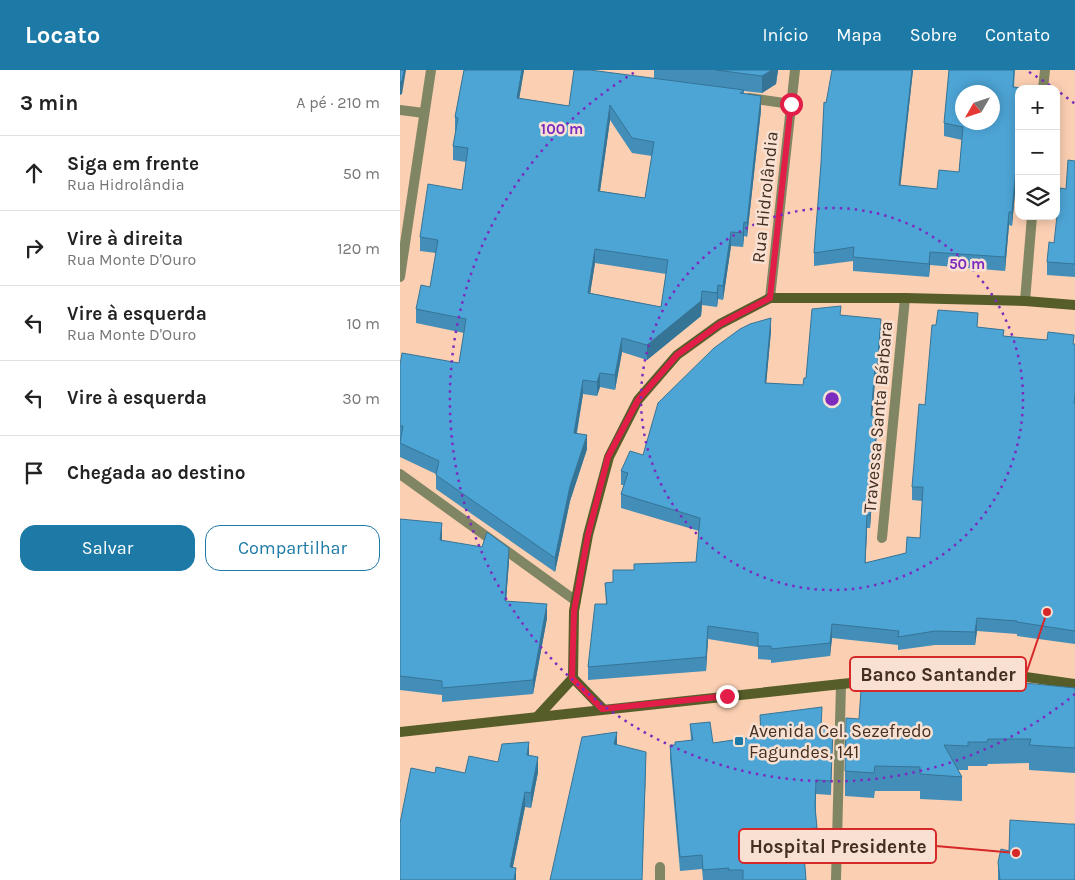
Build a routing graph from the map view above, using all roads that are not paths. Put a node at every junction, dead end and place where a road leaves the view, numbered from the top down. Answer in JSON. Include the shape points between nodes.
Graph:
{"nodes":[{"id":1,"x":431,"y":70,"type":"edge"},
{"id":2,"x":796,"y":70,"type":"edge"},
{"id":3,"x":1045,"y":70,"type":"edge"},
{"id":4,"x":1043,"y":85,"type":"edge"},
{"id":5,"x":735,"y":97,"type":"edge"},
{"id":6,"x":791,"y":104,"type":"junction"},
{"id":7,"x":400,"y":110,"type":"edge"},
{"id":8,"x":424,"y":113,"type":"junction"},
{"id":9,"x":1032,"y":220,"type":"edge"},
{"id":10,"x":400,"y":277,"type":"edge"},
{"id":11,"x":770,"y":298,"type":"junction"},
{"id":12,"x":905,"y":298,"type":"junction"},
{"id":13,"x":1025,"y":301,"type":"junction"},
{"id":14,"x":1075,"y":305,"type":"edge"},
{"id":15,"x":400,"y":474,"type":"edge"},
{"id":16,"x":882,"y":538,"type":"dead end"},
{"id":17,"x":576,"y":601,"type":"junction"},
{"id":18,"x":572,"y":678,"type":"junction"},
{"id":19,"x":841,"y":684,"type":"junction"},
{"id":20,"x":1075,"y":684,"type":"edge"},
{"id":21,"x":602,"y":709,"type":"junction"},
{"id":22,"x":538,"y":716,"type":"junction"},
{"id":23,"x":400,"y":732,"type":"edge"},
{"id":24,"x":660,"y":867,"type":"dead end"},
{"id":25,"x":660,"y":880,"type":"edge"},
{"id":26,"x":836,"y":880,"type":"edge"}],
"edges":[{"from":1,"to":8,"type":"street"},
{"from":2,"to":6,"type":"street","name":"Rua Hidrolândia"},
{"from":3,"to":4,"type":"street"},
{"from":5,"to":6,"type":"street"},
{"from":6,"to":11,"type":"street","name":"Rua Hidrolândia"},
{"from":7,"to":8,"type":"street"},
{"from":8,"to":10,"type":"street"},
{"from":9,"to":13,"type":"street"},
{"from":11,"to":12,"type":"main road"},
{"from":11,"to":17,"type":"main road","via":[[720,324],[677,355],[638,400],[608,457],[588,535]]},
{"from":12,"to":13,"type":"main road"},
{"from":12,"to":16,"type":"street","name":"Travessa Santa Bárbara"},
{"from":13,"to":14,"type":"main road"},
{"from":15,"to":17,"type":"street"},
{"from":17,"to":18,"type":"main road"},
{"from":18,"to":21,"type":"main road"},
{"from":18,"to":22,"type":"main road"},
{"from":19,"to":20,"type":"main road","via":[[952,672],[992,672]]},
{"from":19,"to":21,"type":"main road"},
{"from":19,"to":26,"type":"street"},
{"from":21,"to":22,"type":"main road"},
{"from":22,"to":23,"type":"main road"},
{"from":24,"to":25,"type":"street"}]}
